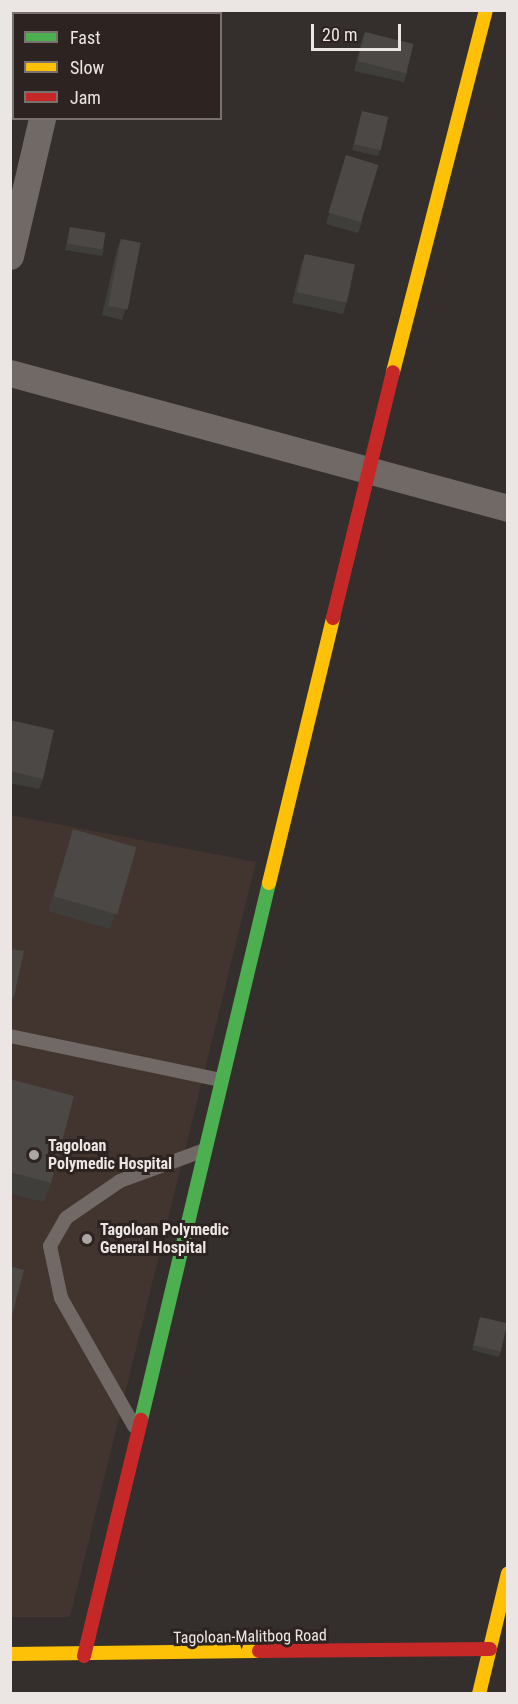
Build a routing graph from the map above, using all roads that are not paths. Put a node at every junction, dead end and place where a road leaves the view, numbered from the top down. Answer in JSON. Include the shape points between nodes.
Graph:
{"nodes":[{"id":1,"x":486,"y":10,"type":"edge"},
{"id":2,"x":41,"y":120,"type":"edge"},
{"id":3,"x":18,"y":191,"type":"edge"},
{"id":4,"x":10,"y":255,"type":"edge"},
{"id":5,"x":10,"y":373,"type":"edge"},
{"id":6,"x":368,"y":470,"type":"junction"},
{"id":7,"x":507,"y":508,"type":"edge"},
{"id":8,"x":10,"y":1036,"type":"edge"},
{"id":9,"x":221,"y":1080,"type":"junction"},
{"id":10,"x":204,"y":1150,"type":"junction"},
{"id":11,"x":137,"y":1431,"type":"junction"},
{"id":12,"x":507,"y":1573,"type":"edge"},
{"id":13,"x":499,"y":1649,"type":"edge"},
{"id":14,"x":10,"y":1654,"type":"edge"},
{"id":15,"x":84,"y":1656,"type":"junction"},
{"id":16,"x":479,"y":1694,"type":"edge"}],
"edges":[{"from":1,"to":6,"type":"main road"},
{"from":2,"to":3,"type":"street"},
{"from":3,"to":4,"type":"street"},
{"from":5,"to":6,"type":"street"},
{"from":6,"to":7,"type":"street"},
{"from":6,"to":9,"type":"main road"},
{"from":8,"to":9,"type":"lane"},
{"from":9,"to":10,"type":"main road"},
{"from":10,"to":11,"type":"main road"},
{"from":10,"to":11,"type":"lane","via":[[120,1181],[66,1218],[50,1246],[61,1298]]},
{"from":11,"to":15,"type":"main road"},
{"from":12,"to":13,"type":"main road"},
{"from":13,"to":15,"type":"main road","name":"Tagoloan-Malitbog Road"},
{"from":13,"to":16,"type":"main road"},
{"from":14,"to":15,"type":"main road","name":"Tagoloan-Malitbog Road"}]}
